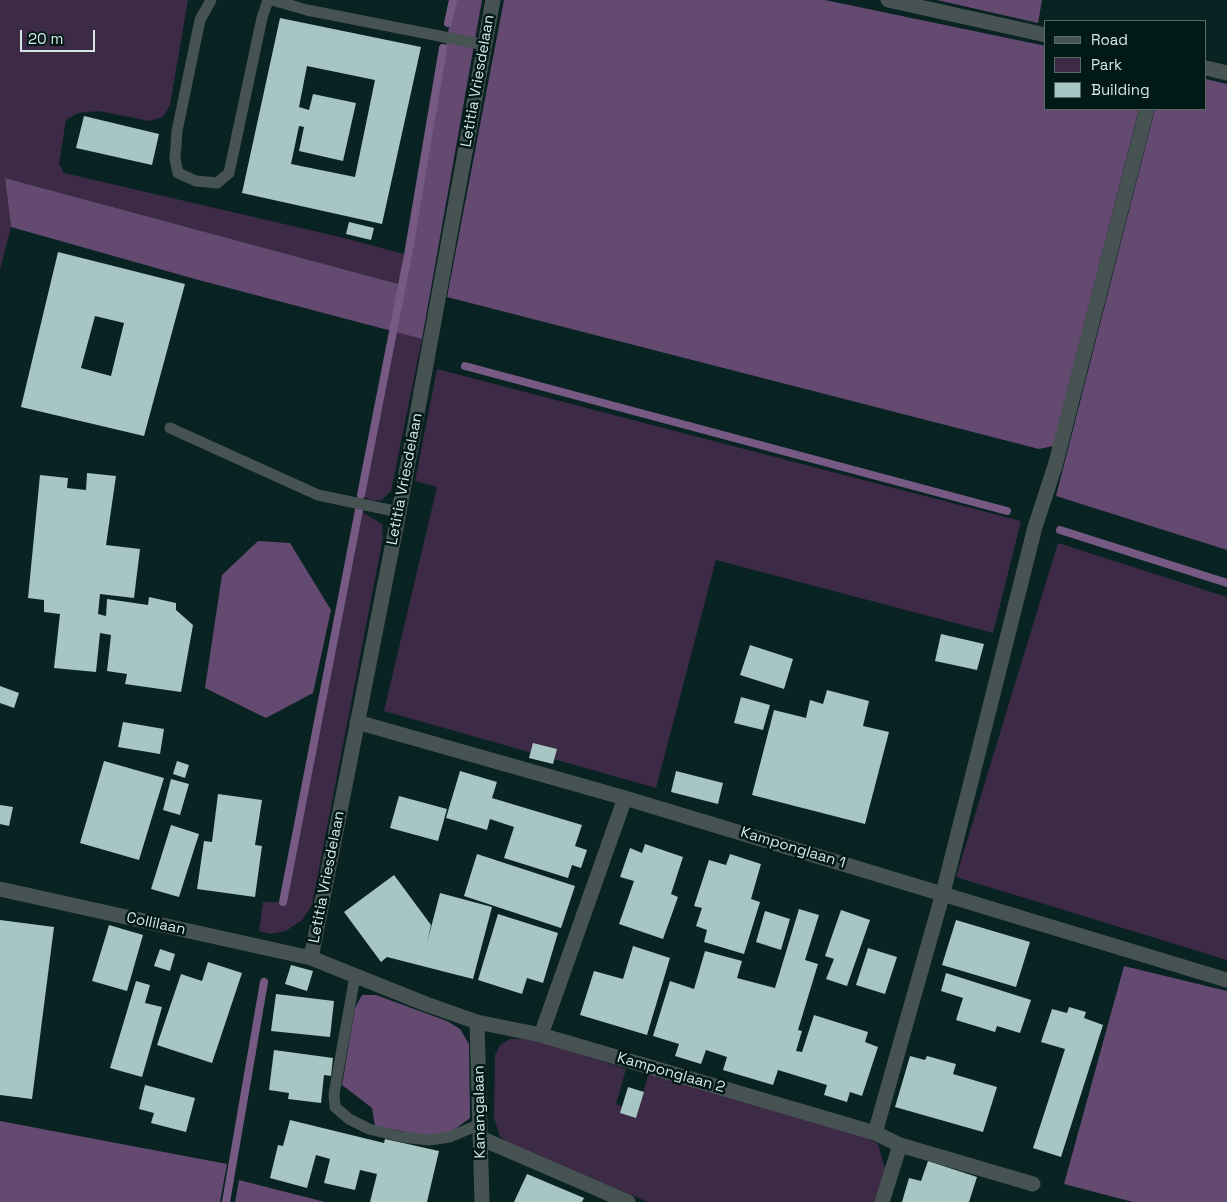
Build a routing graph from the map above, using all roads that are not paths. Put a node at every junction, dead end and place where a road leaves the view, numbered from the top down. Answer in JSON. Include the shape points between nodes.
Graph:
{"nodes":[{"id":1,"x":211,"y":0,"type":"edge"},
{"id":2,"x":268,"y":0,"type":"edge"},
{"id":3,"x":272,"y":0,"type":"edge"},
{"id":4,"x":493,"y":0,"type":"edge"},
{"id":5,"x":888,"y":0,"type":"edge"},
{"id":6,"x":1044,"y":35,"type":"edge"},
{"id":7,"x":485,"y":45,"type":"junction"},
{"id":8,"x":1207,"y":68,"type":"edge"},
{"id":9,"x":1227,"y":73,"type":"edge"},
{"id":10,"x":1147,"y":110,"type":"edge"},
{"id":11,"x":170,"y":428,"type":"dead end"},
{"id":12,"x":399,"y":512,"type":"junction"},
{"id":13,"x":357,"y":722,"type":"junction"},
{"id":14,"x":625,"y":798,"type":"junction"},
{"id":15,"x":0,"y":889,"type":"edge"},
{"id":16,"x":942,"y":893,"type":"junction"},
{"id":17,"x":312,"y":958,"type":"junction"},
{"id":18,"x":355,"y":976,"type":"junction"},
{"id":19,"x":1227,"y":980,"type":"edge"},
{"id":20,"x":478,"y":1022,"type":"junction"},
{"id":21,"x":541,"y":1035,"type":"junction"},
{"id":22,"x":480,"y":1131,"type":"junction"},
{"id":23,"x":876,"y":1133,"type":"junction"},
{"id":24,"x":900,"y":1145,"type":"junction"},
{"id":25,"x":1033,"y":1184,"type":"dead end"},
{"id":26,"x":482,"y":1202,"type":"edge"},
{"id":27,"x":628,"y":1202,"type":"edge"},
{"id":28,"x":882,"y":1202,"type":"edge"}],
"edges":[{"from":1,"to":2,"type":"lane","via":[[200,20],[177,131],[175,159],[178,173],[196,181],[217,182],[229,173]]},
{"from":3,"to":7,"type":"lane","via":[[307,10]]},
{"from":4,"to":7,"type":"street","name":"Letitia Vriesdelaan"},
{"from":5,"to":6,"type":"street"},
{"from":7,"to":12,"type":"street","name":"Letitia Vriesdelaan"},
{"from":8,"to":9,"type":"street"},
{"from":10,"to":16,"type":"street","via":[[1055,466],[1030,546]]},
{"from":11,"to":12,"type":"lane","via":[[318,495]]},
{"from":12,"to":13,"type":"street","name":"Letitia Vriesdelaan"},
{"from":13,"to":14,"type":"street","name":"Kamponglaan 1"},
{"from":13,"to":17,"type":"street","name":"Letitia Vriesdelaan"},
{"from":14,"to":16,"type":"street","name":"Kamponglaan 1"},
{"from":14,"to":21,"type":"street"},
{"from":15,"to":17,"type":"street","name":"Collilaan"},
{"from":16,"to":19,"type":"street","name":"Kamponglaan 1"},
{"from":16,"to":23,"type":"street"},
{"from":17,"to":18,"type":"street","name":"Kamponglaan 2"},
{"from":18,"to":20,"type":"street","name":"Kamponglaan 2"},
{"from":18,"to":22,"type":"lane","via":[[334,1094],[335,1107],[369,1129],[402,1137],[429,1140]]},
{"from":20,"to":21,"type":"street","name":"Kamponglaan 2"},
{"from":20,"to":22,"type":"street","name":"Kanangalaan"},
{"from":21,"to":23,"type":"street","name":"Kamponglaan 2"},
{"from":22,"to":26,"type":"street","name":"Kanangalaan"},
{"from":22,"to":27,"type":"street"},
{"from":23,"to":24,"type":"street","name":"Kamponglaan 2"},
{"from":24,"to":25,"type":"street","name":"Kamponglaan 2"},
{"from":24,"to":28,"type":"street"}]}
